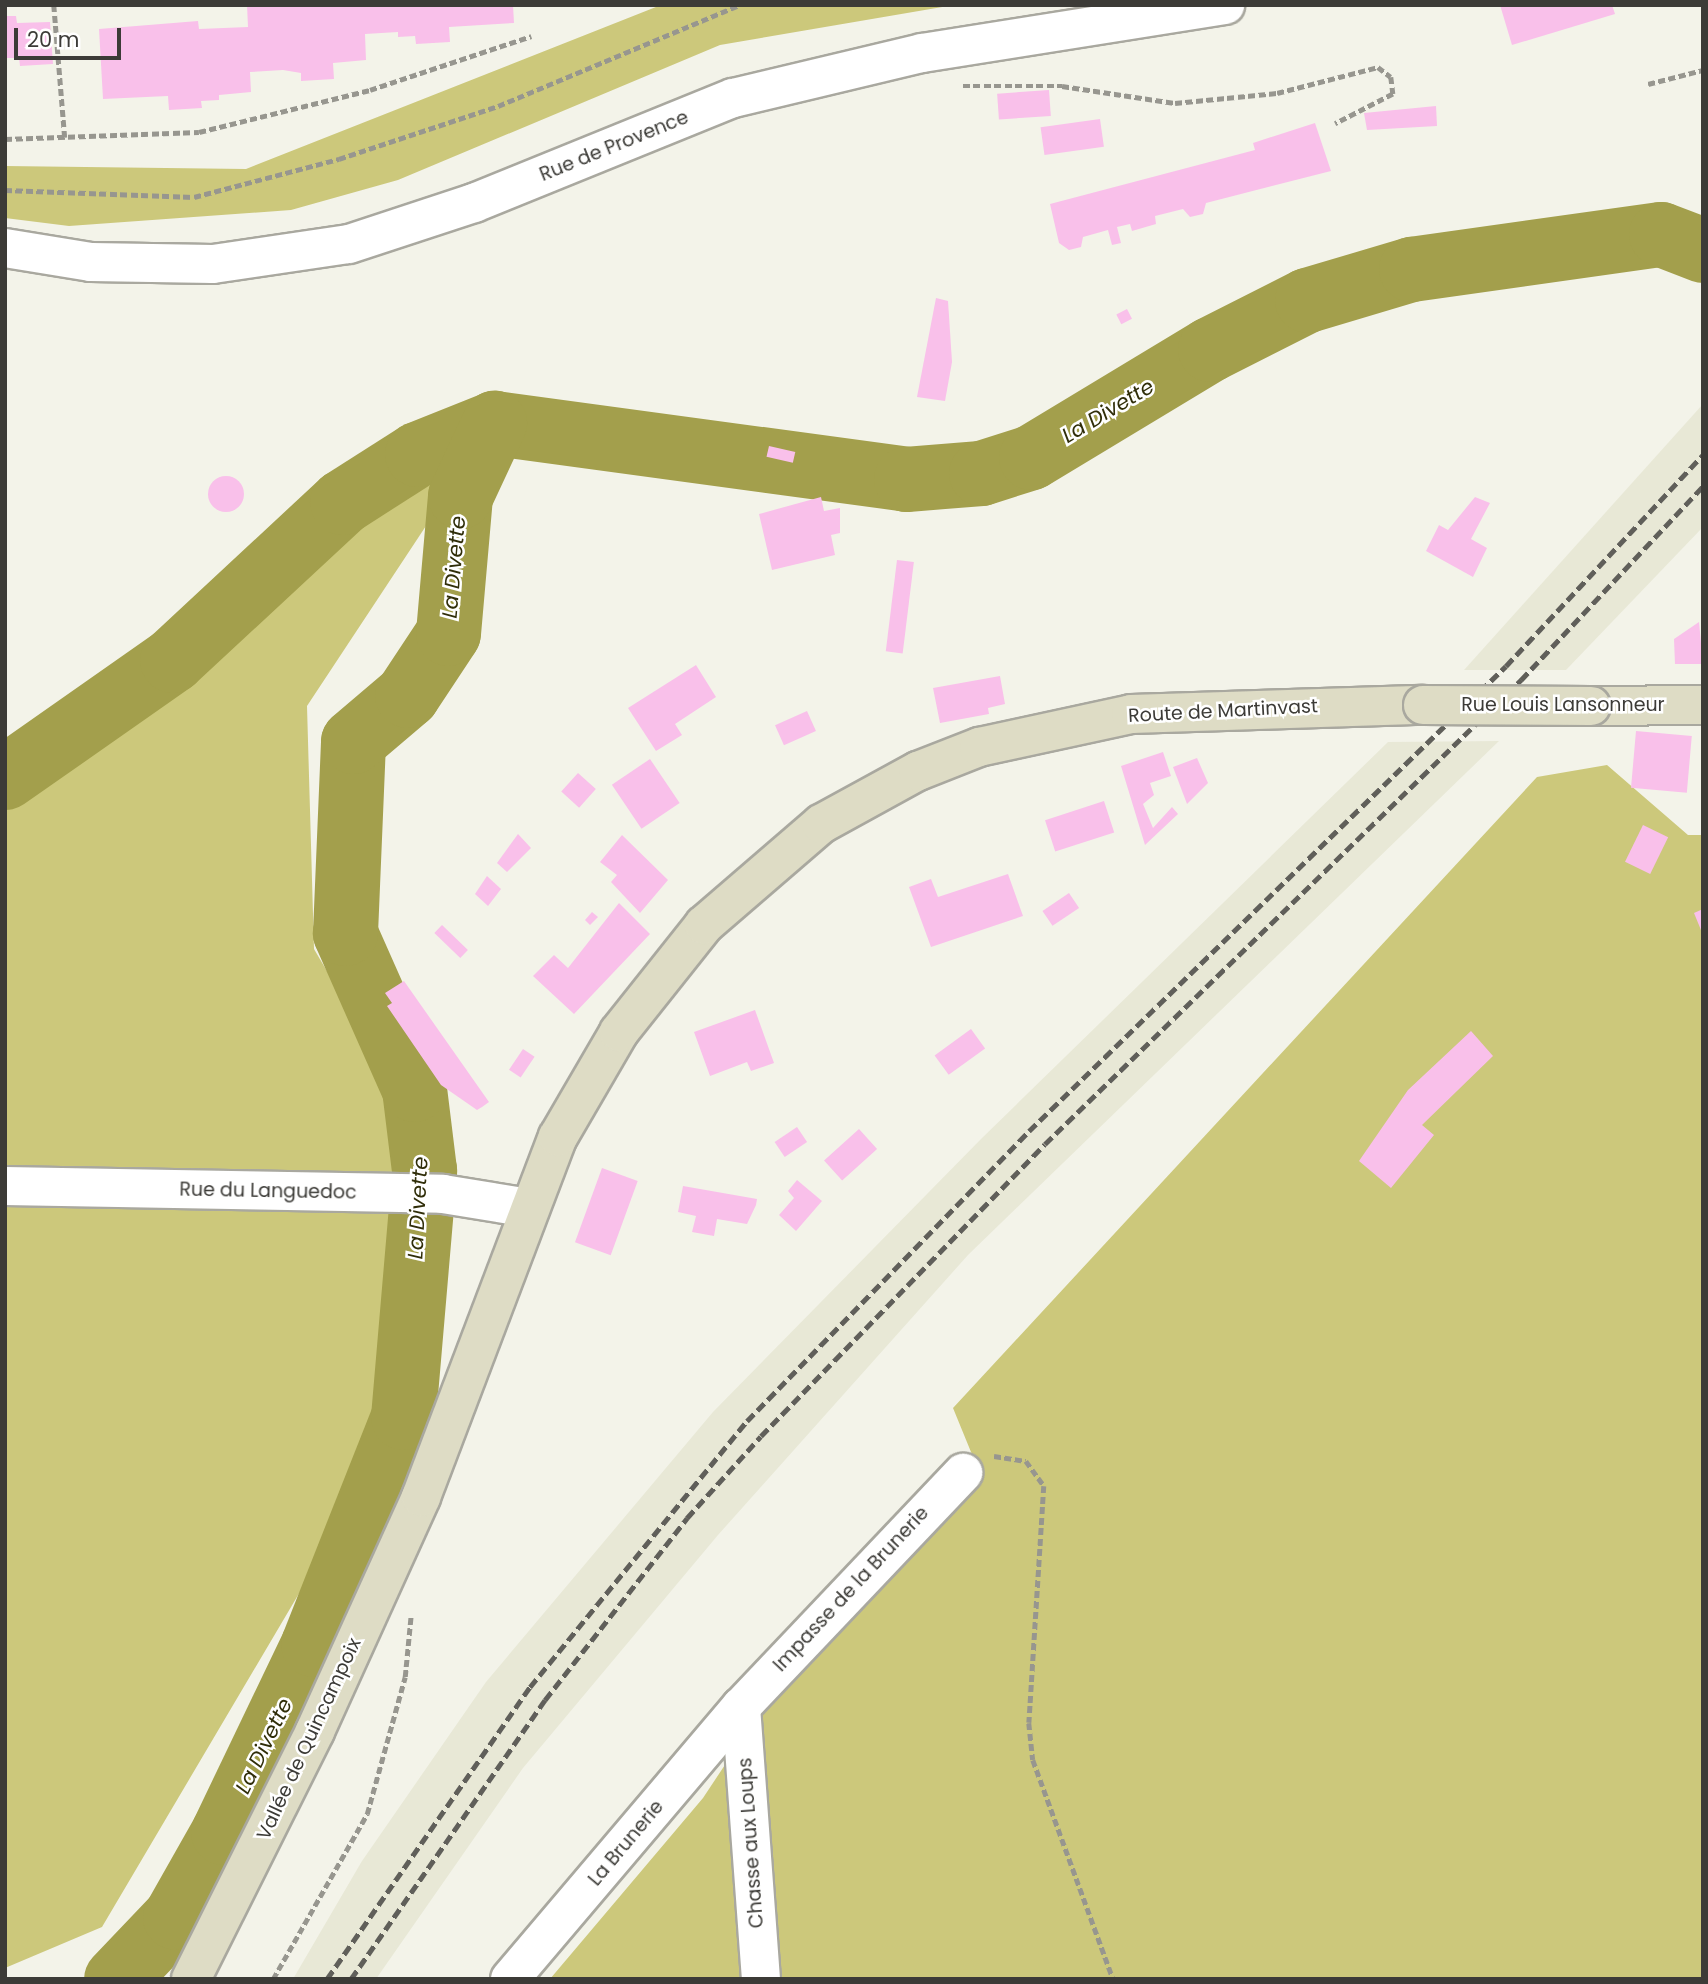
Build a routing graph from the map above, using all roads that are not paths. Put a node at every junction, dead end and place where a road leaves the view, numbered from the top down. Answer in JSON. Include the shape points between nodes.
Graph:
{"nodes":[{"id":1,"x":1225,"y":5,"type":"edge"},
{"id":2,"x":5,"y":248,"type":"edge"},
{"id":3,"x":1423,"y":705,"type":"joint"},
{"id":4,"x":1703,"y":705,"type":"edge"},
{"id":5,"x":5,"y":1186,"type":"edge"},
{"id":6,"x":529,"y":1208,"type":"junction"},
{"id":7,"x":963,"y":1473,"type":"road end"},
{"id":8,"x":421,"y":1497,"type":"joint"},
{"id":9,"x":741,"y":1707,"type":"junction"},
{"id":10,"x":191,"y":1979,"type":"edge"},
{"id":11,"x":510,"y":1979,"type":"edge"},
{"id":12,"x":761,"y":1979,"type":"edge"}],
"edges":[{"from":1,"to":2,"type":"street","name":"Rue de Provence","via":[[922,53],[733,98],[474,203],[349,244],[213,264],[91,262]]},
{"from":3,"to":4,"type":"main road","name":"Rue Louis Lansonneur","bridge":true},
{"from":3,"to":6,"type":"main road","name":"Route de Martinvast","via":[[1219,708],[1043,729],[966,752],[853,804],[748,881],[679,953],[585,1089]]},
{"from":5,"to":6,"type":"street","name":"Rue du Languedoc","via":[[443,1194]]},
{"from":6,"to":8,"type":"main road","name":"Route de Martinvast"},
{"from":7,"to":9,"type":"street","name":"Impasse de la Brunerie"},
{"from":8,"to":10,"type":"main road","name":"Vallée de Quincampoix","via":[[315,1731]]},
{"from":9,"to":11,"type":"street","name":"La Brunerie"},
{"from":9,"to":12,"type":"street","name":"Chasse aux Loups"}]}
